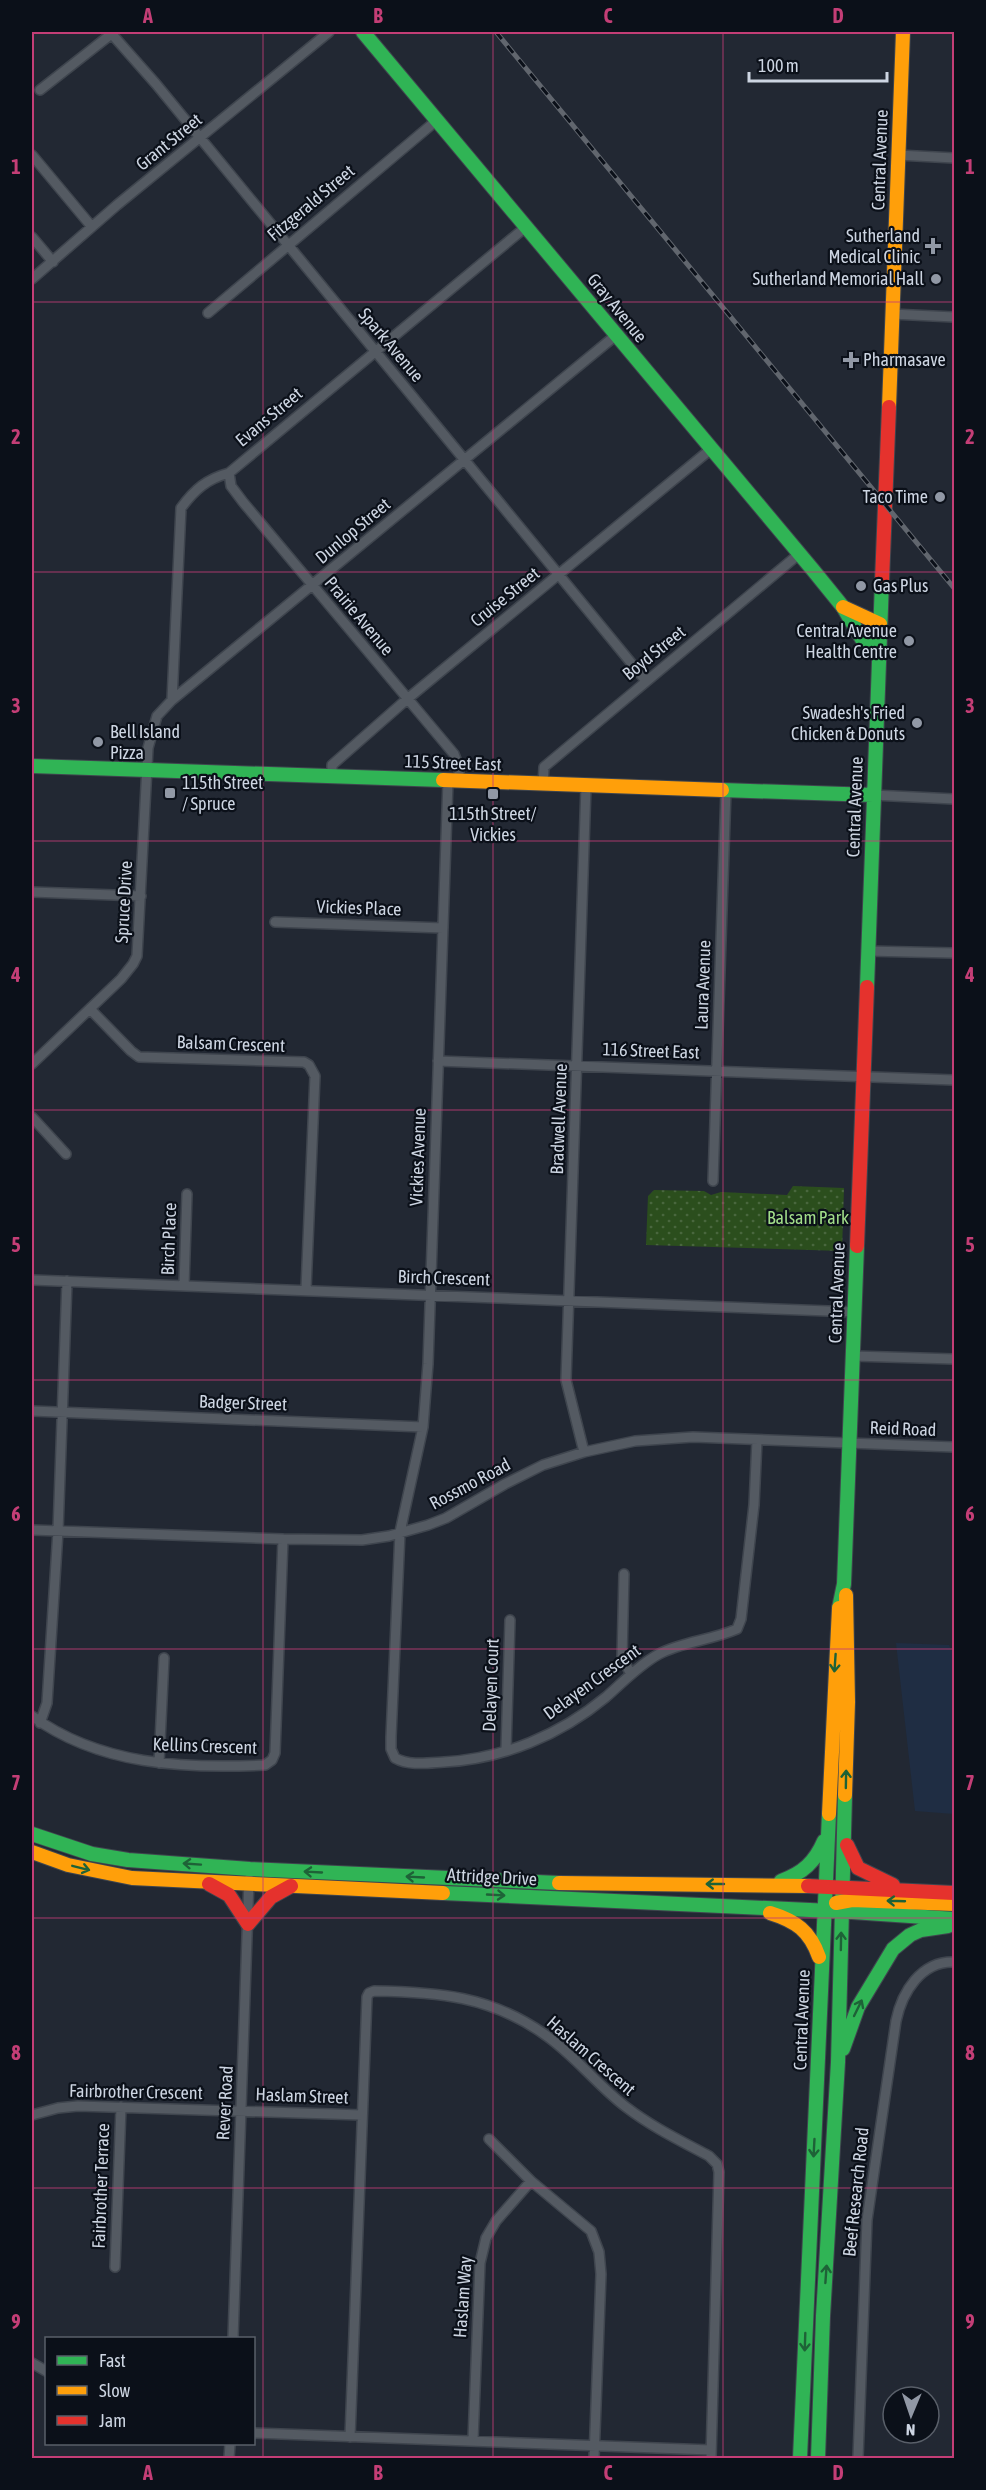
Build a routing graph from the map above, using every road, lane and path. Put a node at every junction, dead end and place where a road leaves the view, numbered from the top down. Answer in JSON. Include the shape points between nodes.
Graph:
{"nodes":[{"id":1,"x":112,"y":32,"type":"edge"},
{"id":2,"x":329,"y":32,"type":"edge"},
{"id":3,"x":363,"y":32,"type":"edge"},
{"id":4,"x":903,"y":32,"type":"edge"},
{"id":5,"x":40,"y":90,"type":"dead end"},
{"id":6,"x":437,"y":120,"type":"junction"},
{"id":7,"x":200,"y":139,"type":"junction"},
{"id":8,"x":32,"y":155,"type":"edge"},
{"id":9,"x":898,"y":155,"type":"junction"},
{"id":10,"x":954,"y":158,"type":"edge"},
{"id":11,"x":527,"y":226,"type":"junction"},
{"id":12,"x":92,"y":227,"type":"junction"},
{"id":13,"x":32,"y":237,"type":"edge"},
{"id":14,"x":287,"y":245,"type":"junction"},
{"id":15,"x":53,"y":262,"type":"junction"},
{"id":16,"x":32,"y":279,"type":"edge"},
{"id":17,"x":208,"y":313,"type":"dead end"},
{"id":18,"x":892,"y":314,"type":"junction"},
{"id":19,"x":954,"y":317,"type":"edge"},
{"id":20,"x":615,"y":336,"type":"junction"},
{"id":21,"x":374,"y":351,"type":"junction"},
{"id":22,"x":711,"y":449,"type":"junction"},
{"id":23,"x":464,"y":461,"type":"junction"},
{"id":24,"x":229,"y":473,"type":"junction"},
{"id":25,"x":799,"y":554,"type":"junction"},
{"id":26,"x":560,"y":574,"type":"junction"},
{"id":27,"x":313,"y":586,"type":"junction"},
{"id":28,"x":843,"y":608,"type":"junction"},
{"id":29,"x":880,"y":624,"type":"junction"},
{"id":30,"x":879,"y":654,"type":"junction"},
{"id":31,"x":646,"y":681,"type":"junction"},
{"id":32,"x":172,"y":700,"type":"junction"},
{"id":33,"x":406,"y":700,"type":"junction"},
{"id":34,"x":32,"y":766,"type":"edge"},
{"id":35,"x":147,"y":771,"type":"junction"},
{"id":36,"x":332,"y":777,"type":"junction"},
{"id":37,"x":454,"y":781,"type":"junction"},
{"id":38,"x":543,"y":784,"type":"junction"},
{"id":39,"x":586,"y":786,"type":"junction"},
{"id":40,"x":726,"y":790,"type":"junction"},
{"id":41,"x":873,"y":795,"type":"junction"},
{"id":42,"x":954,"y":799,"type":"edge"},
{"id":43,"x":32,"y":892,"type":"edge"},
{"id":44,"x":141,"y":896,"type":"junction"},
{"id":45,"x":275,"y":922,"type":"dead end"},
{"id":46,"x":443,"y":928,"type":"junction"},
{"id":47,"x":867,"y":951,"type":"junction"},
{"id":48,"x":954,"y":953,"type":"edge"},
{"id":49,"x":90,"y":1009,"type":"junction"},
{"id":50,"x":438,"y":1060,"type":"junction"},
{"id":51,"x":32,"y":1064,"type":"edge"},
{"id":52,"x":577,"y":1065,"type":"junction"},
{"id":53,"x":717,"y":1070,"type":"junction"},
{"id":54,"x":862,"y":1077,"type":"junction"},
{"id":55,"x":954,"y":1080,"type":"edge"},
{"id":56,"x":32,"y":1117,"type":"edge"},
{"id":57,"x":66,"y":1154,"type":"dead end"},
{"id":58,"x":714,"y":1181,"type":"dead end"},
{"id":59,"x":187,"y":1194,"type":"dead end"},
{"id":60,"x":32,"y":1280,"type":"edge"},
{"id":61,"x":67,"y":1281,"type":"junction"},
{"id":62,"x":184,"y":1285,"type":"junction"},
{"id":63,"x":306,"y":1289,"type":"junction"},
{"id":64,"x":431,"y":1294,"type":"junction"},
{"id":65,"x":570,"y":1299,"type":"junction"},
{"id":66,"x":855,"y":1312,"type":"junction"},
{"id":67,"x":853,"y":1356,"type":"junction"},
{"id":68,"x":954,"y":1359,"type":"edge"},
{"id":69,"x":32,"y":1411,"type":"edge"},
{"id":70,"x":62,"y":1412,"type":"junction"},
{"id":71,"x":423,"y":1426,"type":"junction"},
{"id":72,"x":758,"y":1440,"type":"junction"},
{"id":73,"x":850,"y":1443,"type":"junction"},
{"id":74,"x":954,"y":1447,"type":"edge"},
{"id":75,"x":584,"y":1452,"type":"junction"},
{"id":76,"x":32,"y":1530,"type":"edge"},
{"id":77,"x":58,"y":1531,"type":"junction"},
{"id":78,"x":400,"y":1532,"type":"junction"},
{"id":79,"x":283,"y":1539,"type":"junction"},
{"id":80,"x":624,"y":1574,"type":"dead end"},
{"id":81,"x":844,"y":1584,"type":"junction"},
{"id":82,"x":510,"y":1620,"type":"dead end"},
{"id":83,"x":164,"y":1658,"type":"dead end"},
{"id":84,"x":631,"y":1674,"type":"junction"},
{"id":85,"x":32,"y":1716,"type":"edge"},
{"id":86,"x":40,"y":1723,"type":"junction"},
{"id":87,"x":506,"y":1750,"type":"junction"},
{"id":88,"x":159,"y":1763,"type":"junction"},
{"id":89,"x":32,"y":1834,"type":"edge"},
{"id":90,"x":826,"y":1836,"type":"junction"},
{"id":91,"x":844,"y":1837,"type":"junction"},
{"id":92,"x":32,"y":1852,"type":"edge"},
{"id":93,"x":250,"y":1869,"type":"junction"},
{"id":94,"x":201,"y":1882,"type":"junction"},
{"id":95,"x":249,"y":1884,"type":"junction"},
{"id":96,"x":774,"y":1884,"type":"junction"},
{"id":97,"x":291,"y":1886,"type":"junction"},
{"id":98,"x":825,"y":1887,"type":"junction"},
{"id":99,"x":903,"y":1889,"type":"junction"},
{"id":100,"x":954,"y":1893,"type":"edge"},
{"id":101,"x":842,"y":1900,"type":"junction"},
{"id":102,"x":954,"y":1904,"type":"edge"},
{"id":103,"x":750,"y":1907,"type":"junction"},
{"id":104,"x":824,"y":1911,"type":"junction"},
{"id":105,"x":954,"y":1919,"type":"edge"},
{"id":106,"x":248,"y":1924,"type":"junction"},
{"id":107,"x":954,"y":1925,"type":"edge"},
{"id":108,"x":954,"y":1962,"type":"edge"},
{"id":109,"x":822,"y":1968,"type":"junction"},
{"id":110,"x":838,"y":2062,"type":"junction"},
{"id":111,"x":120,"y":2107,"type":"junction"},
{"id":112,"x":241,"y":2110,"type":"junction"},
{"id":113,"x":32,"y":2115,"type":"edge"},
{"id":114,"x":362,"y":2115,"type":"junction"},
{"id":115,"x":489,"y":2139,"type":"dead end"},
{"id":116,"x":531,"y":2181,"type":"junction"},
{"id":117,"x":115,"y":2267,"type":"dead end"},
{"id":118,"x":233,"y":2337,"type":"edge"},
{"id":119,"x":255,"y":2433,"type":"edge"},
{"id":120,"x":350,"y":2437,"type":"junction"},
{"id":121,"x":473,"y":2440,"type":"junction"},
{"id":122,"x":594,"y":2446,"type":"junction"},
{"id":123,"x":711,"y":2454,"type":"edge"},
{"id":124,"x":594,"y":2458,"type":"edge"},
{"id":125,"x":800,"y":2458,"type":"edge"},
{"id":126,"x":818,"y":2458,"type":"edge"},
{"id":127,"x":858,"y":2458,"type":"edge"}],
"edges":[{"from":1,"to":5,"type":"street"},
{"from":1,"to":7,"type":"street","name":"Spark Avenue"},
{"from":2,"to":7,"type":"street","name":"Grant Street"},
{"from":3,"to":6,"type":"main road","name":"Gray Avenue"},
{"from":4,"to":9,"type":"main road","name":"Central Avenue"},
{"from":6,"to":11,"type":"main road","name":"Gray Avenue"},
{"from":6,"to":14,"type":"street","name":"Fitzgerald Street"},
{"from":7,"to":12,"type":"street","name":"Grant Street"},
{"from":7,"to":14,"type":"street","name":"Spark Avenue"},
{"from":8,"to":12,"type":"street"},
{"from":9,"to":10,"type":"street"},
{"from":9,"to":18,"type":"main road","name":"Central Avenue"},
{"from":11,"to":20,"type":"main road","name":"Gray Avenue"},
{"from":11,"to":21,"type":"street","name":"Evans Street"},
{"from":12,"to":15,"type":"street","name":"Grant Street"},
{"from":13,"to":15,"type":"street"},
{"from":14,"to":17,"type":"street","name":"Fitzgerald Street"},
{"from":14,"to":21,"type":"street","name":"Spark Avenue"},
{"from":15,"to":16,"type":"street","name":"Grant Street"},
{"from":18,"to":19,"type":"street"},
{"from":18,"to":29,"type":"main road","name":"Central Avenue"},
{"from":20,"to":22,"type":"main road","name":"Gray Avenue"},
{"from":20,"to":23,"type":"street","name":"Dunlop Street"},
{"from":21,"to":23,"type":"street","name":"Spark Avenue"},
{"from":21,"to":24,"type":"street","name":"Evans Street"},
{"from":22,"to":25,"type":"main road","name":"Gray Avenue"},
{"from":22,"to":26,"type":"street","name":"Cruise Street"},
{"from":23,"to":26,"type":"street","name":"Spark Avenue"},
{"from":23,"to":27,"type":"street","name":"Dunlop Street"},
{"from":24,"to":27,"type":"street","name":"Prairie Avenue","via":[[231,486]]},
{"from":24,"to":32,"type":"street","name":"Evans Street","via":[[194,490],[181,508]]},
{"from":25,"to":28,"type":"main road","name":"Gray Avenue"},
{"from":25,"to":31,"type":"street","name":"Boyd Street"},
{"from":26,"to":31,"type":"street","name":"Spark Avenue"},
{"from":26,"to":33,"type":"street","name":"Cruise Street"},
{"from":27,"to":32,"type":"street","name":"Dunlop Street"},
{"from":27,"to":33,"type":"street","name":"Prairie Avenue"},
{"from":28,"to":29,"type":"main road","name":"Gray Avenue"},
{"from":28,"to":30,"type":"main road","name":"Gray Avenue","via":[[863,641]]},
{"from":29,"to":30,"type":"main road","name":"Central Avenue"},
{"from":30,"to":41,"type":"main road","name":"Central Avenue"},
{"from":31,"to":38,"type":"street","name":"Boyd Street","via":[[544,767]]},
{"from":32,"to":35,"type":"street","name":"Dunlop Street","via":[[157,716],[148,748]]},
{"from":33,"to":36,"type":"street","name":"Cruise Street","via":[[332,765]]},
{"from":33,"to":37,"type":"street","name":"Prairie Avenue","via":[[454,754],[459,767]]},
{"from":34,"to":35,"type":"main road","name":"115 Street East"},
{"from":35,"to":36,"type":"main road","name":"115 Street East"},
{"from":35,"to":44,"type":"street","name":"Spruce Drive"},
{"from":36,"to":37,"type":"main road","name":"115 Street East"},
{"from":37,"to":38,"type":"main road","name":"115 Street East"},
{"from":37,"to":46,"type":"street","name":"Vickies Avenue"},
{"from":38,"to":39,"type":"main road","name":"115 Street East"},
{"from":39,"to":40,"type":"main road","name":"115 Street East"},
{"from":39,"to":52,"type":"street","name":"Bradwell Avenue"},
{"from":40,"to":41,"type":"main road","name":"115 Street East"},
{"from":40,"to":53,"type":"street","name":"Laura Avenue"},
{"from":41,"to":42,"type":"street"},
{"from":41,"to":47,"type":"main road","name":"Central Avenue"},
{"from":43,"to":44,"type":"street"},
{"from":44,"to":49,"type":"street","name":"Spruce Drive","via":[[139,948],[133,964]]},
{"from":45,"to":46,"type":"street","name":"Vickies Place"},
{"from":46,"to":50,"type":"street","name":"Vickies Avenue"},
{"from":47,"to":48,"type":"street"},
{"from":47,"to":54,"type":"main road","name":"Central Avenue"},
{"from":49,"to":51,"type":"street","name":"Spruce Drive"},
{"from":49,"to":63,"type":"street","name":"Balsam Crescent","via":[[139,1057],[309,1065],[315,1076]]},
{"from":50,"to":52,"type":"street","name":"116 Street East"},
{"from":50,"to":64,"type":"street","name":"Vickies Avenue"},
{"from":52,"to":53,"type":"street","name":"116 Street East"},
{"from":52,"to":65,"type":"street","name":"Bradwell Avenue"},
{"from":53,"to":54,"type":"street","name":"116 Street East"},
{"from":53,"to":58,"type":"street","name":"Laura Avenue"},
{"from":54,"to":55,"type":"street","name":"116 Street East"},
{"from":54,"to":66,"type":"main road","name":"Central Avenue"},
{"from":56,"to":57,"type":"street"},
{"from":59,"to":62,"type":"street","name":"Birch Place"},
{"from":60,"to":61,"type":"street","name":"Birch Crescent"},
{"from":61,"to":62,"type":"street","name":"Birch Crescent"},
{"from":61,"to":70,"type":"street"},
{"from":62,"to":63,"type":"street","name":"Birch Crescent"},
{"from":63,"to":64,"type":"street","name":"Birch Crescent"},
{"from":64,"to":65,"type":"street","name":"Birch Crescent"},
{"from":64,"to":71,"type":"street","name":"Vickies Avenue"},
{"from":65,"to":66,"type":"street","name":"Birch Crescent"},
{"from":65,"to":75,"type":"street","name":"Bradwell Avenue","via":[[566,1380]]},
{"from":66,"to":67,"type":"main road","name":"Central Avenue"},
{"from":67,"to":68,"type":"street"},
{"from":67,"to":73,"type":"main road","name":"Central Avenue"},
{"from":69,"to":70,"type":"street","name":"Badger Street"},
{"from":70,"to":71,"type":"street","name":"Badger Street"},
{"from":70,"to":77,"type":"street"},
{"from":71,"to":78,"type":"street","name":"Vickies Avenue"},
{"from":72,"to":73,"type":"street","name":"Rossmo Road"},
{"from":72,"to":75,"type":"street","name":"Rossmo Road","via":[[674,1437]]},
{"from":72,"to":84,"type":"street","name":"Delayen Crescent","via":[[754,1505],[737,1629],[660,1653]]},
{"from":73,"to":74,"type":"street","name":"Reid Road"},
{"from":73,"to":81,"type":"main road","name":"Central Avenue"},
{"from":75,"to":78,"type":"street","name":"Rossmo Road","via":[[524,1474],[446,1518]]},
{"from":76,"to":77,"type":"street","name":"Rossmo Road"},
{"from":77,"to":79,"type":"street","name":"Rossmo Road"},
{"from":77,"to":86,"type":"street","via":[[47,1703]]},
{"from":78,"to":79,"type":"street","name":"Rossmo Road","via":[[362,1540]]},
{"from":78,"to":87,"type":"street","name":"Delayen Crescent","via":[[392,1754],[401,1761],[433,1763],[476,1759]]},
{"from":79,"to":88,"type":"street","name":"Kellins Crescent","via":[[272,1760],[253,1766]]},
{"from":80,"to":84,"type":"street","via":[[622,1658]]},
{"from":81,"to":90,"type":"main road","name":"Central Avenue","one_way":true,"via":[[839,1604]]},
{"from":91,"to":81,"type":"main road","name":"Central Avenue","one_way":true,"via":[[848,1605]]},
{"from":82,"to":87,"type":"street","name":"Delayen Court"},
{"from":83,"to":88,"type":"street"},
{"from":84,"to":87,"type":"street","name":"Delayen Crescent","via":[[570,1722],[533,1742]]},
{"from":85,"to":86,"type":"street","name":"Kellins Crescent"},
{"from":86,"to":88,"type":"street","name":"Kellins Crescent","via":[[83,1745]]},
{"from":93,"to":89,"type":"main road","name":"Attridge Drive","one_way":true,"via":[[128,1860],[92,1854]]},
{"from":90,"to":96,"type":"main road","via":[[809,1868]]},
{"from":90,"to":98,"type":"main road","name":"Central Avenue"},
{"from":91,"to":99,"type":"main road","via":[[858,1868]]},
{"from":91,"to":101,"type":"main road","name":"Central Avenue"},
{"from":92,"to":94,"type":"main road","name":"Attridge Drive","one_way":true,"via":[[95,1872]]},
{"from":93,"to":95,"type":"street","name":"Rever Road"},
{"from":96,"to":93,"type":"main road","name":"Attridge Drive","one_way":true,"via":[[576,1884]]},
{"from":94,"to":95,"type":"main road","name":"Attridge Drive"},
{"from":94,"to":106,"type":"main road","via":[[229,1895]]},
{"from":95,"to":97,"type":"main road","name":"Attridge Drive"},
{"from":95,"to":106,"type":"street","name":"Rever Road"},
{"from":96,"to":98,"type":"main road","name":"Attridge Drive"},
{"from":97,"to":103,"type":"main road","name":"Attridge Drive","one_way":true},
{"from":97,"to":106,"type":"main road","via":[[271,1897]]},
{"from":98,"to":101,"type":"main road","name":"Attridge Drive"},
{"from":98,"to":104,"type":"main road","name":"Central Avenue"},
{"from":99,"to":100,"type":"main road","name":"Attridge Drive"},
{"from":99,"to":101,"type":"main road","name":"Attridge Drive"},
{"from":102,"to":101,"type":"main road","one_way":true},
{"from":101,"to":104,"type":"main road","name":"Attridge Drive"},
{"from":101,"to":105,"type":"main road","name":"Attridge Drive"},
{"from":110,"to":101,"type":"main road","name":"Central Avenue","one_way":true},
{"from":103,"to":104,"type":"main road","name":"Attridge Drive"},
{"from":103,"to":109,"type":"main road","via":[[801,1925],[813,1939]]},
{"from":104,"to":109,"type":"main road","name":"Central Avenue"},
{"from":106,"to":112,"type":"street","name":"Rever Road"},
{"from":110,"to":107,"type":"main road","one_way":true,"via":[[855,2013],[885,1958],[899,1942],[919,1930]]},
{"from":108,"to":127,"type":"street","name":"Beef Research Road","via":[[926,1969],[900,1999],[867,2220]]},
{"from":109,"to":125,"type":"main road","name":"Central Avenue","one_way":true},
{"from":126,"to":110,"type":"main road","name":"Central Avenue","one_way":true},
{"from":111,"to":112,"type":"street","name":"Fairbrother Crescent"},
{"from":111,"to":113,"type":"street","name":"Fairbrother Crescent","via":[[78,2106]]},
{"from":111,"to":117,"type":"street","name":"Fairbrother Terrace"},
{"from":112,"to":114,"type":"street","name":"Haslam Street"},
{"from":112,"to":118,"type":"street","name":"Rever Road"},
{"from":114,"to":120,"type":"street","name":"Haslam Crescent"},
{"from":114,"to":123,"type":"street","name":"Haslam Crescent","via":[[369,1993],[430,1992],[463,1998],[515,2016],[545,2034],[629,2110],[709,2156],[719,2172]]},
{"from":115,"to":116,"type":"street"},
{"from":116,"to":121,"type":"street","name":"Haslam Way","via":[[486,2238],[480,2263]]},
{"from":116,"to":122,"type":"street","via":[[591,2231],[599,2252]]},
{"from":119,"to":120,"type":"street","name":"Haslam Crescent"},
{"from":120,"to":121,"type":"street","name":"Haslam Crescent"},
{"from":121,"to":122,"type":"street","name":"Haslam Crescent"},
{"from":122,"to":123,"type":"street","name":"Haslam Crescent"},
{"from":122,"to":124,"type":"street"}]}
